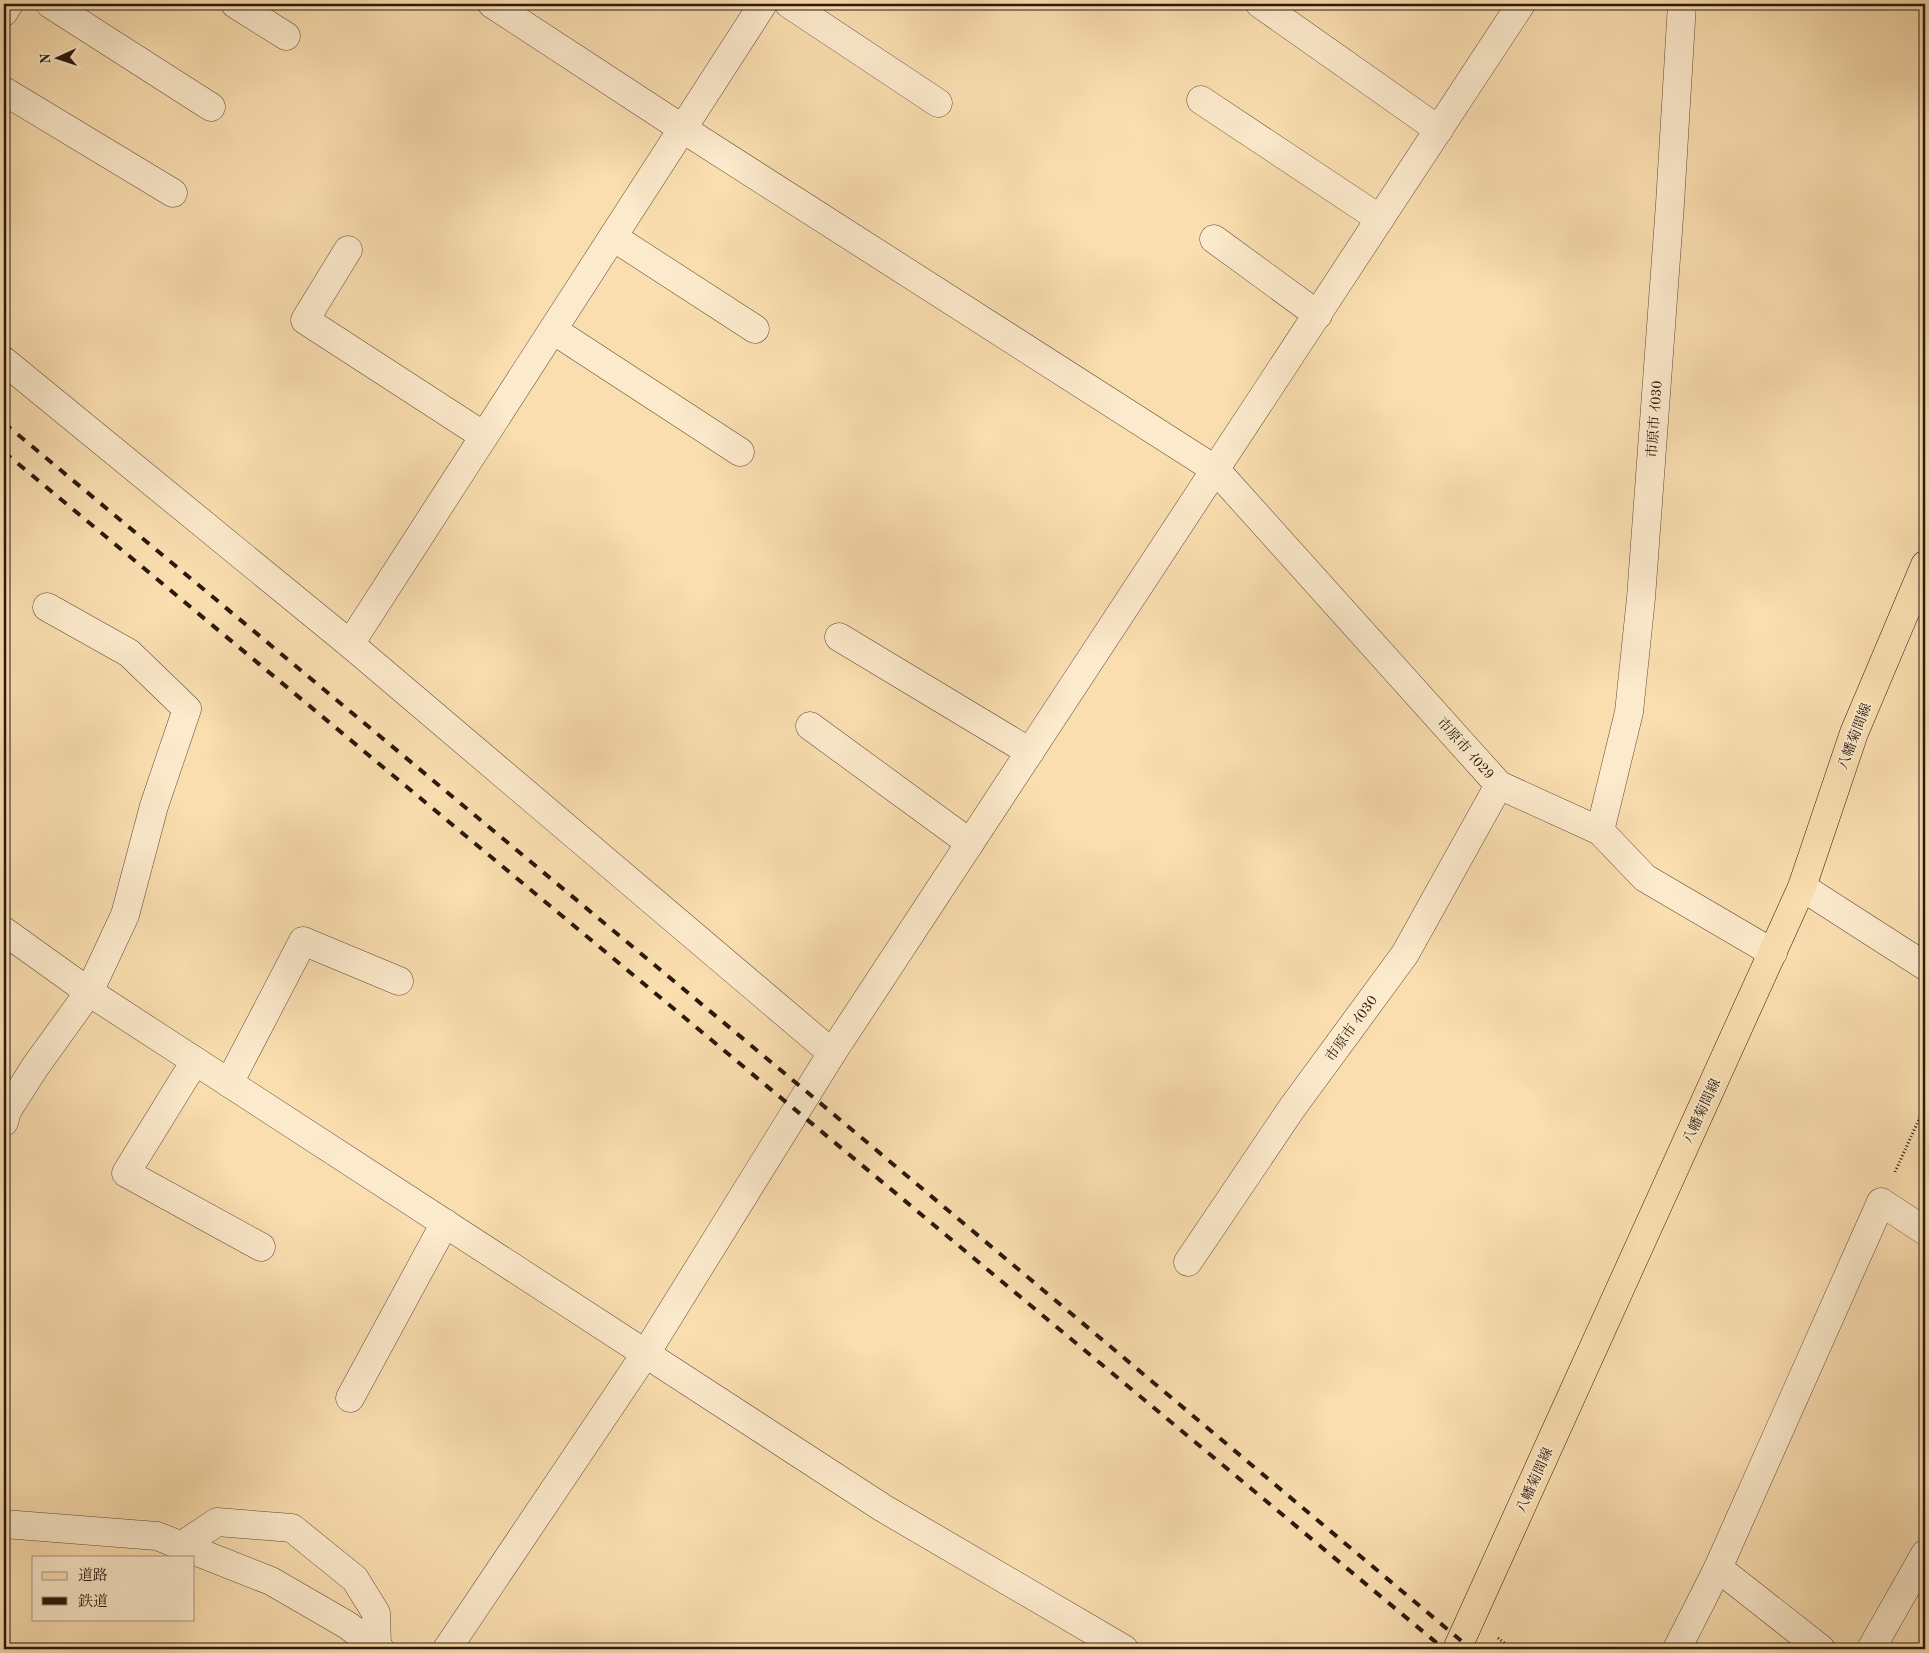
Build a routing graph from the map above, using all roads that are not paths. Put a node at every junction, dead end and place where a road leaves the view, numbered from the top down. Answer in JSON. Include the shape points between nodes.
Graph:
{"nodes":[{"id":1,"x":9,"y":4,"type":"edge"},
{"id":2,"x":50,"y":4,"type":"edge"},
{"id":3,"x":235,"y":4,"type":"edge"},
{"id":4,"x":492,"y":4,"type":"edge"},
{"id":5,"x":763,"y":4,"type":"edge"},
{"id":6,"x":790,"y":4,"type":"edge"},
{"id":7,"x":1260,"y":4,"type":"edge"},
{"id":8,"x":1521,"y":4,"type":"edge"},
{"id":9,"x":1682,"y":4,"type":"edge"},
{"id":10,"x":4,"y":12,"type":"edge"},
{"id":11,"x":286,"y":36,"type":"dead end"},
{"id":12,"x":4,"y":91,"type":"edge"},
{"id":13,"x":1201,"y":100,"type":"dead end"},
{"id":14,"x":938,"y":103,"type":"dead end"},
{"id":15,"x":211,"y":107,"type":"dead end"},
{"id":16,"x":683,"y":129,"type":"junction"},
{"id":17,"x":1439,"y":130,"type":"junction"},
{"id":18,"x":173,"y":193,"type":"dead end"},
{"id":19,"x":1380,"y":219,"type":"junction"},
{"id":20,"x":613,"y":237,"type":"junction"},
{"id":21,"x":1214,"y":239,"type":"dead end"},
{"id":22,"x":348,"y":250,"type":"dead end"},
{"id":23,"x":1318,"y":315,"type":"junction"},
{"id":24,"x":553,"y":330,"type":"junction"},
{"id":25,"x":755,"y":330,"type":"dead end"},
{"id":26,"x":4,"y":360,"type":"edge"},
{"id":27,"x":484,"y":436,"type":"junction"},
{"id":28,"x":740,"y":452,"type":"dead end"},
{"id":29,"x":1216,"y":470,"type":"junction"},
{"id":30,"x":1925,"y":565,"type":"edge"},
{"id":31,"x":46,"y":607,"type":"dead end"},
{"id":32,"x":840,"y":637,"type":"dead end"},
{"id":33,"x":350,"y":644,"type":"junction"},
{"id":34,"x":810,"y":726,"type":"dead end"},
{"id":35,"x":1030,"y":752,"type":"junction"},
{"id":36,"x":1499,"y":785,"type":"junction"},
{"id":37,"x":1600,"y":831,"type":"junction"},
{"id":38,"x":970,"y":843,"type":"junction"},
{"id":39,"x":1802,"y":887,"type":"junction"},
{"id":40,"x":4,"y":930,"type":"edge"},
{"id":41,"x":1774,"y":952,"type":"junction"},
{"id":42,"x":1925,"y":966,"type":"edge"},
{"id":43,"x":399,"y":981,"type":"dead end"},
{"id":44,"x":89,"y":992,"type":"junction"},
{"id":45,"x":832,"y":1053,"type":"junction"},
{"id":46,"x":195,"y":1061,"type":"junction"},
{"id":47,"x":229,"y":1083,"type":"junction"},
{"id":48,"x":4,"y":1122,"type":"edge"},
{"id":49,"x":445,"y":1223,"type":"junction"},
{"id":50,"x":1925,"y":1231,"type":"edge"},
{"id":51,"x":261,"y":1247,"type":"dead end"},
{"id":52,"x":1188,"y":1262,"type":"dead end"},
{"id":53,"x":646,"y":1354,"type":"junction"},
{"id":54,"x":350,"y":1398,"type":"dead end"},
{"id":55,"x":4,"y":1524,"type":"edge"},
{"id":56,"x":181,"y":1546,"type":"junction"},
{"id":57,"x":1925,"y":1554,"type":"edge"},
{"id":58,"x":1718,"y":1568,"type":"junction"},
{"id":59,"x":378,"y":1648,"type":"edge"},
{"id":60,"x":447,"y":1649,"type":"edge"},
{"id":61,"x":1122,"y":1649,"type":"edge"},
{"id":62,"x":1457,"y":1649,"type":"edge"},
{"id":63,"x":1677,"y":1649,"type":"edge"},
{"id":64,"x":1822,"y":1649,"type":"edge"},
{"id":65,"x":1872,"y":1649,"type":"edge"}],
"edges":[{"from":1,"to":10,"type":"street"},
{"from":2,"to":15,"type":"street"},
{"from":3,"to":11,"type":"street"},
{"from":4,"to":16,"type":"street","name":"市原市 ｲ029"},
{"from":5,"to":16,"type":"street"},
{"from":6,"to":14,"type":"street"},
{"from":7,"to":17,"type":"street"},
{"from":8,"to":17,"type":"street"},
{"from":9,"to":37,"type":"street","name":"市原市 ｲ030","via":[[1642,598],[1629,712]]},
{"from":12,"to":18,"type":"street"},
{"from":13,"to":19,"type":"street"},
{"from":16,"to":20,"type":"street"},
{"from":16,"to":29,"type":"street","name":"市原市 ｲ029"},
{"from":17,"to":19,"type":"street"},
{"from":19,"to":23,"type":"street"},
{"from":20,"to":24,"type":"street"},
{"from":20,"to":25,"type":"street"},
{"from":21,"to":23,"type":"street"},
{"from":22,"to":27,"type":"street","via":[[305,320]]},
{"from":23,"to":29,"type":"street"},
{"from":24,"to":27,"type":"street"},
{"from":24,"to":28,"type":"street"},
{"from":26,"to":33,"type":"street"},
{"from":27,"to":33,"type":"street"},
{"from":29,"to":35,"type":"street"},
{"from":29,"to":36,"type":"street","name":"市原市 ｲ029"},
{"from":30,"to":39,"type":"main road","name":"八幡菊間線","via":[[1854,733]]},
{"from":31,"to":44,"type":"street","via":[[129,653],[187,708],[154,806],[125,915]]},
{"from":32,"to":35,"type":"street"},
{"from":33,"to":45,"type":"street"},
{"from":34,"to":38,"type":"street"},
{"from":35,"to":38,"type":"street"},
{"from":36,"to":37,"type":"street","name":"市原市 ｲ029"},
{"from":36,"to":52,"type":"street","name":"市原市 ｲ030","via":[[1405,954],[1292,1108]]},
{"from":37,"to":41,"type":"street","name":"市原市 ｲ029","via":[[1645,878]]},
{"from":38,"to":45,"type":"street"},
{"from":39,"to":41,"type":"main road","name":"八幡菊間線"},
{"from":39,"to":42,"type":"street"},
{"from":40,"to":44,"type":"street"},
{"from":41,"to":62,"type":"main road","name":"八幡菊間線"},
{"from":43,"to":47,"type":"street","via":[[303,941]]},
{"from":44,"to":46,"type":"street"},
{"from":44,"to":48,"type":"street","via":[[6,1111]]},
{"from":45,"to":53,"type":"street"},
{"from":46,"to":47,"type":"street"},
{"from":46,"to":51,"type":"street","via":[[126,1173]]},
{"from":47,"to":49,"type":"street"},
{"from":49,"to":53,"type":"street"},
{"from":49,"to":54,"type":"street"},
{"from":50,"to":58,"type":"street","via":[[1881,1202]]},
{"from":53,"to":60,"type":"street"},
{"from":53,"to":61,"type":"street","via":[[883,1508]]},
{"from":55,"to":56,"type":"street","via":[[157,1536]]},
{"from":56,"to":59,"type":"street","via":[[271,1581],[347,1625]]},
{"from":56,"to":59,"type":"street","via":[[217,1522],[292,1528],[355,1579],[376,1613]]},
{"from":57,"to":65,"type":"street"},
{"from":58,"to":63,"type":"street"},
{"from":58,"to":64,"type":"street"}]}
